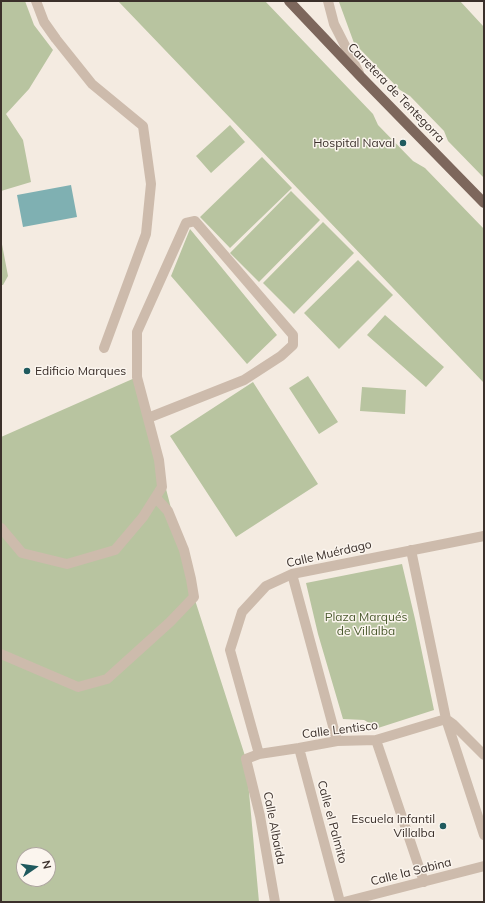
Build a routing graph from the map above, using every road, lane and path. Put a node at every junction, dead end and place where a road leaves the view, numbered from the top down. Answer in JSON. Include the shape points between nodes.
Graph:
{"nodes":[{"id":1,"x":36,"y":1,"type":"edge"},
{"id":2,"x":289,"y":1,"type":"edge"},
{"id":3,"x":328,"y":1,"type":"edge"},
{"id":4,"x":360,"y":76,"type":"junction"},
{"id":5,"x":484,"y":204,"type":"edge"},
{"id":6,"x":104,"y":348,"type":"dead end"},
{"id":7,"x":148,"y":418,"type":"junction"},
{"id":8,"x":156,"y":498,"type":"junction"},
{"id":9,"x":1,"y":528,"type":"edge"},
{"id":10,"x":484,"y":536,"type":"edge"},
{"id":11,"x":411,"y":550,"type":"junction"},
{"id":12,"x":292,"y":574,"type":"junction"},
{"id":13,"x":1,"y":654,"type":"edge"},
{"id":14,"x":446,"y":719,"type":"junction"},
{"id":15,"x":376,"y":740,"type":"junction"},
{"id":16,"x":337,"y":741,"type":"junction"},
{"id":17,"x":299,"y":748,"type":"junction"},
{"id":18,"x":259,"y":754,"type":"junction"},
{"id":19,"x":484,"y":754,"type":"edge"},
{"id":20,"x":246,"y":759,"type":"joint"},
{"id":21,"x":484,"y":835,"type":"edge"},
{"id":22,"x":484,"y":866,"type":"edge"},
{"id":23,"x":424,"y":882,"type":"junction"},
{"id":24,"x":275,"y":902,"type":"edge"},
{"id":25,"x":340,"y":902,"type":"edge"},
{"id":26,"x":344,"y":902,"type":"edge"}],
"edges":[{"from":1,"to":6,"type":"street","via":[[44,22],[92,84],[143,126],[151,184],[146,234]]},
{"from":2,"to":4,"type":"main road","name":"Carretera de Tentegorra"},
{"from":3,"to":4,"type":"street","via":[[334,24]]},
{"from":4,"to":5,"type":"main road","name":"Carretera de Tentegorra"},
{"from":7,"to":7,"type":"street","via":[[244,380],[293,345],[293,335],[195,221],[186,223],[137,332],[137,377]]},
{"from":7,"to":8,"type":"street","via":[[159,460],[162,487]]},
{"from":8,"to":9,"type":"street","via":[[115,550],[67,564],[22,553]]},
{"from":8,"to":13,"type":"street","via":[[168,510],[184,550],[194,597],[170,622],[107,679],[78,687]]},
{"from":10,"to":11,"type":"street","name":"Calle Muérdago"},
{"from":11,"to":12,"type":"street","name":"Calle Muérdago"},
{"from":11,"to":14,"type":"street"},
{"from":12,"to":16,"type":"street"},
{"from":12,"to":18,"type":"street","name":"Calle Muérdago","via":[[266,586],[242,612],[230,650]]},
{"from":14,"to":15,"type":"street","name":"Calle Lentisco"},
{"from":14,"to":19,"type":"street"},
{"from":14,"to":21,"type":"street"},
{"from":15,"to":16,"type":"street","name":"Calle Lentisco"},
{"from":15,"to":23,"type":"street"},
{"from":16,"to":17,"type":"street","name":"Calle Lentisco"},
{"from":17,"to":18,"type":"street","name":"Calle Lentisco"},
{"from":17,"to":25,"type":"street","name":"Calle el Palmito"},
{"from":18,"to":20,"type":"street","name":"Calle Lentisco"},
{"from":20,"to":24,"type":"street","name":"Calle Albaida","via":[[260,816]]},
{"from":22,"to":23,"type":"street","name":"Calle la Sabina"},
{"from":23,"to":26,"type":"street","name":"Calle la Sabina"}]}
